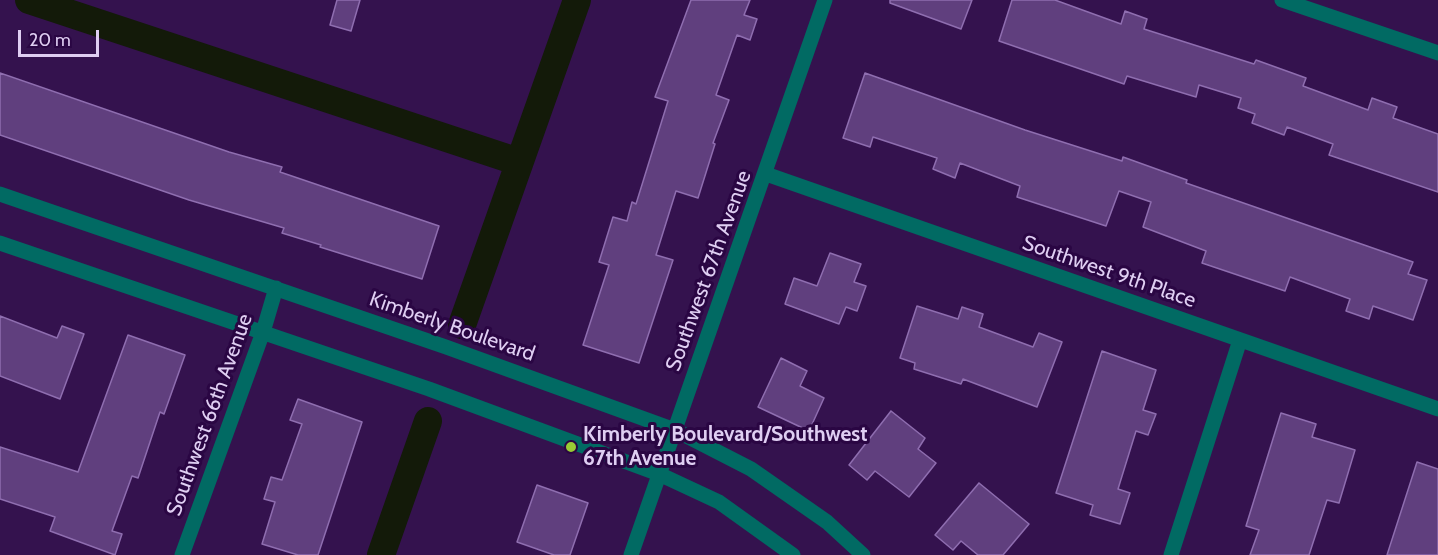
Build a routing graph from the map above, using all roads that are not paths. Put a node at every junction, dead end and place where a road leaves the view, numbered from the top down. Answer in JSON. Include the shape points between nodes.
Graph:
{"nodes":[{"id":1,"x":825,"y":0,"type":"edge"},
{"id":2,"x":1282,"y":0,"type":"edge"},
{"id":3,"x":1438,"y":53,"type":"edge"},
{"id":4,"x":766,"y":174,"type":"junction"},
{"id":5,"x":0,"y":194,"type":"edge"},
{"id":6,"x":0,"y":243,"type":"edge"},
{"id":7,"x":276,"y":288,"type":"junction"},
{"id":8,"x":263,"y":332,"type":"junction"},
{"id":9,"x":1240,"y":340,"type":"junction"},
{"id":10,"x":1438,"y":409,"type":"edge"},
{"id":11,"x":675,"y":430,"type":"junction"},
{"id":12,"x":659,"y":474,"type":"junction"},
{"id":13,"x":182,"y":555,"type":"edge"},
{"id":14,"x":631,"y":555,"type":"edge"},
{"id":15,"x":793,"y":555,"type":"edge"},
{"id":16,"x":863,"y":555,"type":"edge"},
{"id":17,"x":1172,"y":555,"type":"edge"}],
"edges":[{"from":1,"to":4,"type":"street","name":"Southwest 67th Avenue"},
{"from":2,"to":3,"type":"street"},
{"from":4,"to":9,"type":"street","name":"Southwest 9th Place"},
{"from":4,"to":11,"type":"street","name":"Southwest 67th Avenue"},
{"from":5,"to":7,"type":"street","name":"Kimberly Boulevard"},
{"from":6,"to":8,"type":"street"},
{"from":7,"to":8,"type":"street","name":"Southwest 66th Avenue"},
{"from":7,"to":11,"type":"street","name":"Kimberly Boulevard"},
{"from":8,"to":12,"type":"street"},
{"from":8,"to":13,"type":"street","name":"Southwest 66th Avenue"},
{"from":9,"to":10,"type":"street","name":"Southwest 9th Place"},
{"from":9,"to":17,"type":"street"},
{"from":11,"to":12,"type":"street","name":"Southwest 67th Avenue"},
{"from":11,"to":16,"type":"street","name":"Kimberly Boulevard","via":[[751,470],[827,522]]},
{"from":12,"to":14,"type":"street","name":"Southwest 67th Avenue"},
{"from":12,"to":15,"type":"street","via":[[719,502]]}]}
